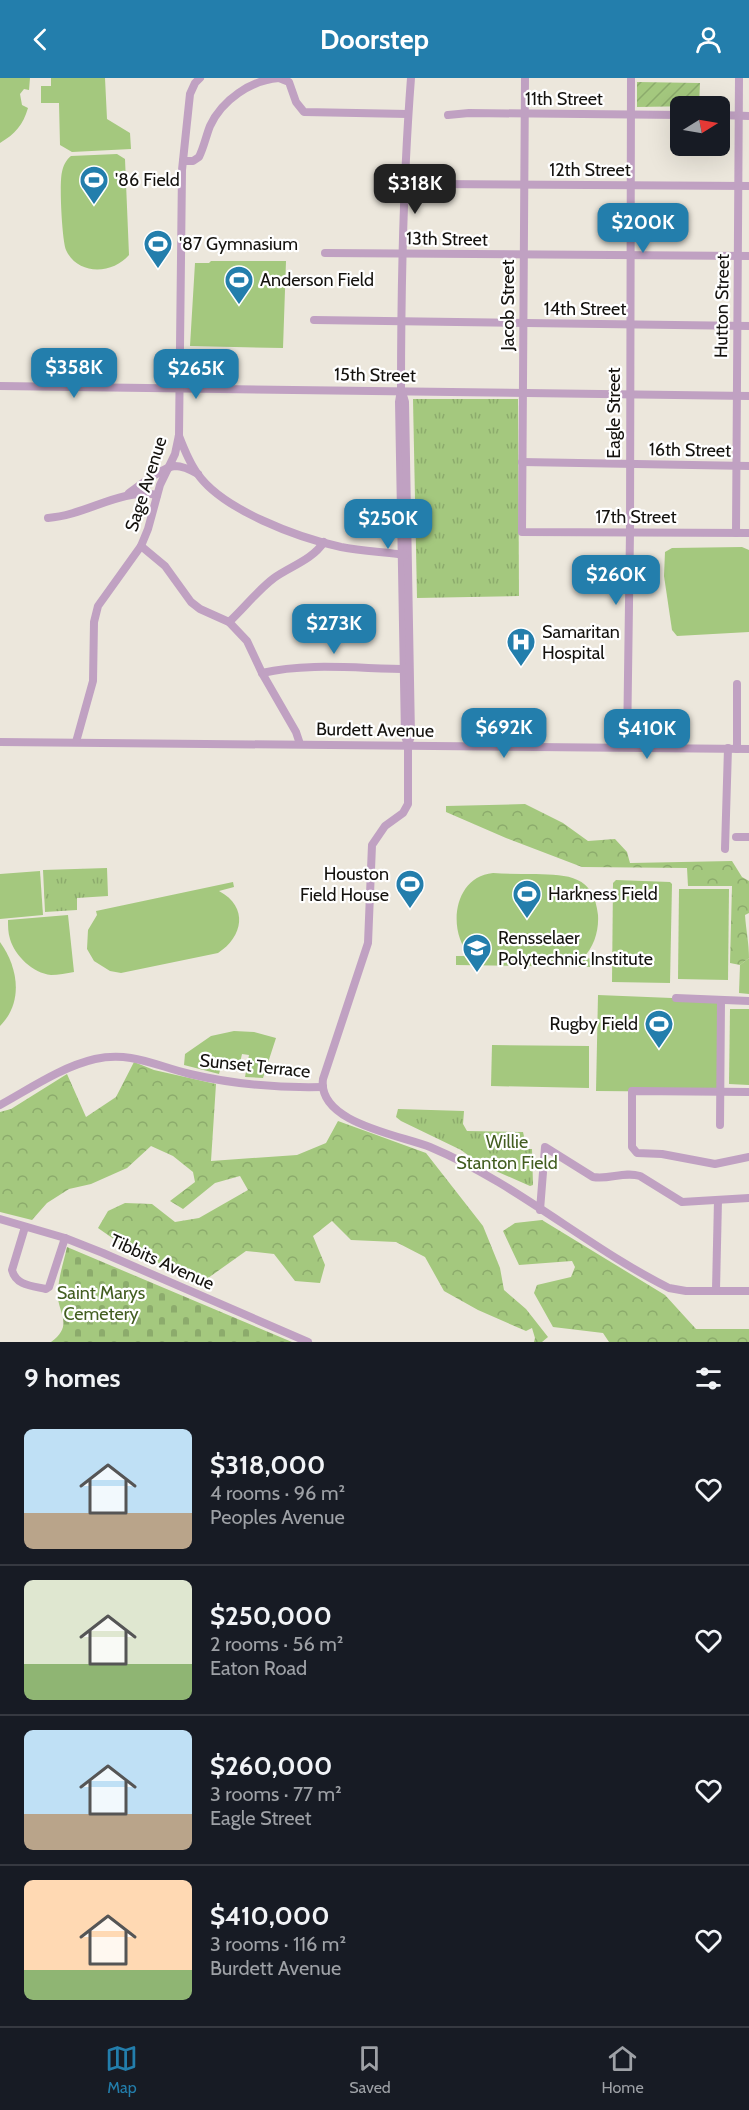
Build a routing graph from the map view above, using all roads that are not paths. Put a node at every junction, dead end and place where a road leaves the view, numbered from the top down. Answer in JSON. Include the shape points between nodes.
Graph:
{"nodes":[{"id":1,"x":200,"y":78,"type":"edge"},
{"id":2,"x":279,"y":78,"type":"edge"},
{"id":3,"x":411,"y":78,"type":"edge"},
{"id":4,"x":525,"y":78,"type":"edge"},
{"id":5,"x":631,"y":78,"type":"edge"},
{"id":6,"x":739,"y":78,"type":"edge"},
{"id":7,"x":408,"y":114,"type":"junction"},
{"id":8,"x":630,"y":114,"type":"junction"},
{"id":9,"x":448,"y":115,"type":"dead end"},
{"id":10,"x":525,"y":115,"type":"junction"},
{"id":11,"x":670,"y":115,"type":"edge"},
{"id":12,"x":730,"y":116,"type":"edge"},
{"id":13,"x":738,"y":116,"type":"junction"},
{"id":14,"x":749,"y":116,"type":"edge"},
{"id":15,"x":183,"y":161,"type":"junction"},
{"id":16,"x":432,"y":184,"type":"dead end"},
{"id":17,"x":524,"y":184,"type":"junction"},
{"id":18,"x":630,"y":185,"type":"junction"},
{"id":19,"x":738,"y":186,"type":"junction"},
{"id":20,"x":749,"y":186,"type":"edge"},
{"id":21,"x":325,"y":254,"type":"dead end"},
{"id":22,"x":401,"y":254,"type":"junction"},
{"id":23,"x":524,"y":255,"type":"junction"},
{"id":24,"x":630,"y":255,"type":"junction"},
{"id":25,"x":738,"y":256,"type":"junction"},
{"id":26,"x":749,"y":256,"type":"edge"},
{"id":27,"x":314,"y":320,"type":"dead end"},
{"id":28,"x":401,"y":322,"type":"junction"},
{"id":29,"x":523,"y":324,"type":"junction"},
{"id":30,"x":630,"y":324,"type":"junction"},
{"id":31,"x":736,"y":326,"type":"junction"},
{"id":32,"x":749,"y":326,"type":"edge"},
{"id":33,"x":0,"y":386,"type":"edge"},
{"id":34,"x":178,"y":387,"type":"junction"},
{"id":35,"x":401,"y":390,"type":"junction"},
{"id":36,"x":523,"y":392,"type":"junction"},
{"id":37,"x":630,"y":394,"type":"junction"},
{"id":38,"x":736,"y":396,"type":"junction"},
{"id":39,"x":749,"y":396,"type":"edge"},
{"id":40,"x":179,"y":435,"type":"junction"},
{"id":41,"x":522,"y":462,"type":"junction"},
{"id":42,"x":629,"y":464,"type":"junction"},
{"id":43,"x":737,"y":466,"type":"junction"},
{"id":44,"x":749,"y":466,"type":"edge"},
{"id":45,"x":168,"y":468,"type":"junction"},
{"id":46,"x":198,"y":474,"type":"junction"},
{"id":47,"x":128,"y":494,"type":"junction"},
{"id":48,"x":157,"y":495,"type":"junction"},
{"id":49,"x":48,"y":518,"type":"dead end"},
{"id":50,"x":522,"y":532,"type":"joint"},
{"id":51,"x":630,"y":532,"type":"junction"},
{"id":52,"x":736,"y":533,"type":"junction"},
{"id":53,"x":749,"y":534,"type":"edge"},
{"id":54,"x":324,"y":542,"type":"junction"},
{"id":55,"x":141,"y":546,"type":"junction"},
{"id":56,"x":404,"y":554,"type":"junction"},
{"id":57,"x":230,"y":622,"type":"junction"},
{"id":58,"x":407,"y":669,"type":"junction"},
{"id":59,"x":262,"y":673,"type":"junction"},
{"id":60,"x":737,"y":684,"type":"dead end"},
{"id":61,"x":0,"y":742,"type":"edge"},
{"id":62,"x":76,"y":742,"type":"junction"},
{"id":63,"x":300,"y":744,"type":"junction"},
{"id":64,"x":408,"y":745,"type":"junction"},
{"id":65,"x":627,"y":747,"type":"junction"},
{"id":66,"x":728,"y":748,"type":"junction"},
{"id":67,"x":737,"y":748,"type":"junction"},
{"id":68,"x":749,"y":749,"type":"edge"},
{"id":69,"x":736,"y":837,"type":"dead end"},
{"id":70,"x":749,"y":837,"type":"edge"},
{"id":71,"x":725,"y":849,"type":"dead end"},
{"id":72,"x":676,"y":998,"type":"dead end"},
{"id":73,"x":721,"y":1000,"type":"junction"},
{"id":74,"x":749,"y":1001,"type":"edge"},
{"id":75,"x":323,"y":1087,"type":"junction"},
{"id":76,"x":720,"y":1092,"type":"junction"},
{"id":77,"x":749,"y":1092,"type":"edge"},
{"id":78,"x":0,"y":1105,"type":"edge"},
{"id":79,"x":720,"y":1125,"type":"dead end"},
{"id":80,"x":749,"y":1157,"type":"edge"},
{"id":81,"x":749,"y":1198,"type":"edge"},
{"id":82,"x":718,"y":1200,"type":"junction"},
{"id":83,"x":540,"y":1210,"type":"junction"},
{"id":84,"x":0,"y":1219,"type":"edge"},
{"id":85,"x":26,"y":1227,"type":"junction"},
{"id":86,"x":65,"y":1238,"type":"junction"},
{"id":87,"x":716,"y":1290,"type":"junction"},
{"id":88,"x":749,"y":1291,"type":"edge"},
{"id":89,"x":308,"y":1342,"type":"edge"}],
"edges":[{"from":1,"to":15,"type":"street","name":"Sage Avenue","via":[[190,94]]},
{"from":2,"to":7,"type":"street","via":[[289,82],[304,112]]},
{"from":2,"to":15,"type":"street","via":[[243,90],[229,100],[210,126],[199,157]]},
{"from":3,"to":7,"type":"street"},
{"from":4,"to":10,"type":"street","name":"Jacob Street"},
{"from":5,"to":8,"type":"street","name":"Eagle Street"},
{"from":6,"to":13,"type":"street","name":"Hutton Street"},
{"from":7,"to":22,"type":"street"},
{"from":8,"to":10,"type":"street","name":"11th Street"},
{"from":8,"to":11,"type":"street","name":"11th Street"},
{"from":8,"to":18,"type":"street","name":"Eagle Street"},
{"from":9,"to":10,"type":"street","name":"11th Street"},
{"from":10,"to":17,"type":"street","name":"Jacob Street"},
{"from":12,"to":13,"type":"street"},
{"from":13,"to":14,"type":"street"},
{"from":13,"to":19,"type":"street","name":"Hutton Street"},
{"from":15,"to":34,"type":"street","name":"Sage Avenue"},
{"from":16,"to":17,"type":"street","name":"12th Street"},
{"from":17,"to":18,"type":"street","name":"12th Street"},
{"from":17,"to":23,"type":"street","name":"Jacob Street"},
{"from":18,"to":19,"type":"street","name":"12th Street"},
{"from":18,"to":24,"type":"street","name":"Eagle Street"},
{"from":19,"to":20,"type":"street","name":"12th Street"},
{"from":19,"to":25,"type":"street","name":"Hutton Street"},
{"from":21,"to":22,"type":"street","name":"13th Street"},
{"from":22,"to":23,"type":"street","name":"13th Street"},
{"from":22,"to":28,"type":"street"},
{"from":23,"to":24,"type":"street","name":"13th Street"},
{"from":23,"to":29,"type":"street","name":"Jacob Street"},
{"from":24,"to":25,"type":"street","name":"13th Street"},
{"from":24,"to":30,"type":"street","name":"Eagle Street"},
{"from":25,"to":26,"type":"street","name":"13th Street"},
{"from":25,"to":31,"type":"street","name":"Hutton Street"},
{"from":27,"to":28,"type":"street","name":"14th Street"},
{"from":28,"to":29,"type":"street","name":"14th Street"},
{"from":28,"to":35,"type":"street"},
{"from":29,"to":30,"type":"street","name":"14th Street"},
{"from":29,"to":36,"type":"street","name":"Jacob Street"},
{"from":30,"to":31,"type":"street","name":"14th Street"},
{"from":30,"to":37,"type":"street","name":"Eagle Street"},
{"from":31,"to":32,"type":"street","name":"14th Street"},
{"from":31,"to":38,"type":"street","name":"Hutton Street"},
{"from":33,"to":34,"type":"street","name":"15th Street"},
{"from":34,"to":35,"type":"street","name":"15th Street"},
{"from":34,"to":40,"type":"street","name":"Sage Avenue"},
{"from":35,"to":36,"type":"street","name":"15th Street"},
{"from":35,"to":56,"type":"street"},
{"from":36,"to":37,"type":"street","name":"15th Street"},
{"from":36,"to":41,"type":"street","name":"Jacob Street"},
{"from":37,"to":38,"type":"street","name":"15th Street"},
{"from":37,"to":42,"type":"street","name":"Eagle Street"},
{"from":38,"to":39,"type":"street","name":"15th Street"},
{"from":38,"to":43,"type":"street","name":"Hutton Street"},
{"from":40,"to":45,"type":"street","name":"Sage Avenue"},
{"from":40,"to":46,"type":"street"},
{"from":41,"to":42,"type":"street","name":"16th Street"},
{"from":41,"to":50,"type":"street","name":"Jacob Street"},
{"from":42,"to":43,"type":"street","name":"16th Street"},
{"from":42,"to":51,"type":"street","name":"Eagle Street"},
{"from":43,"to":44,"type":"street","name":"16th Street"},
{"from":43,"to":52,"type":"street","name":"Hutton Street"},
{"from":45,"to":46,"type":"street","via":[[176,466]]},
{"from":45,"to":47,"type":"street"},
{"from":45,"to":48,"type":"street","name":"Sage Avenue"},
{"from":46,"to":54,"type":"street","via":[[225,499],[255,517]]},
{"from":47,"to":48,"type":"street"},
{"from":47,"to":49,"type":"street","via":[[65,517]]},
{"from":48,"to":55,"type":"street","name":"Sage Avenue"},
{"from":50,"to":51,"type":"street","name":"17th Street"},
{"from":51,"to":52,"type":"street","name":"17th Street"},
{"from":51,"to":65,"type":"street","name":"Eagle Street"},
{"from":52,"to":53,"type":"street","name":"17th Street"},
{"from":54,"to":56,"type":"street"},
{"from":54,"to":57,"type":"street","via":[[318,552],[272,579]]},
{"from":55,"to":57,"type":"street","via":[[165,566],[191,602]]},
{"from":55,"to":62,"type":"street","name":"Sage Avenue","via":[[96,612],[93,681]]},
{"from":56,"to":58,"type":"street"},
{"from":57,"to":59,"type":"street","via":[[248,641]]},
{"from":58,"to":59,"type":"street","via":[[305,668]]},
{"from":58,"to":64,"type":"street","via":[[411,736]]},
{"from":59,"to":63,"type":"street"},
{"from":60,"to":67,"type":"street"},
{"from":61,"to":62,"type":"street","name":"Burdett Avenue"},
{"from":62,"to":63,"type":"street","name":"Burdett Avenue"},
{"from":63,"to":64,"type":"street","name":"Burdett Avenue"},
{"from":64,"to":65,"type":"street","name":"Burdett Avenue"},
{"from":64,"to":75,"type":"street","via":[[408,804],[403,813],[384,826],[372,845],[369,935]]},
{"from":65,"to":66,"type":"street","name":"Burdett Avenue"},
{"from":66,"to":67,"type":"street","name":"Burdett Avenue"},
{"from":66,"to":71,"type":"street"},
{"from":67,"to":68,"type":"street","name":"Burdett Avenue"},
{"from":69,"to":70,"type":"street"},
{"from":72,"to":73,"type":"street"},
{"from":73,"to":74,"type":"street"},
{"from":73,"to":76,"type":"street"},
{"from":75,"to":78,"type":"street","name":"Sunset Terrace","via":[[228,1081],[116,1056],[65,1069]]},
{"from":75,"to":83,"type":"street","name":"Sunset Terrace","via":[[329,1104],[344,1116],[449,1156]]},
{"from":76,"to":77,"type":"street"},
{"from":76,"to":79,"type":"street"},
{"from":76,"to":80,"type":"street","via":[[632,1091],[632,1147],[641,1154],[715,1164]]},
{"from":81,"to":82,"type":"street"},
{"from":82,"to":83,"type":"street","via":[[681,1202],[634,1174],[593,1177],[545,1147]]},
{"from":82,"to":87,"type":"street"},
{"from":83,"to":87,"type":"street","name":"Sunset Terrace","via":[[669,1288]]},
{"from":84,"to":85,"type":"street","name":"Tibbits Avenue"},
{"from":85,"to":86,"type":"street","name":"Tibbits Avenue"},
{"from":85,"to":86,"type":"street","via":[[12,1270],[21,1283],[50,1287]]},
{"from":86,"to":89,"type":"street","name":"Tibbits Avenue"},
{"from":87,"to":88,"type":"street","name":"Sunset Terrace"}]}
